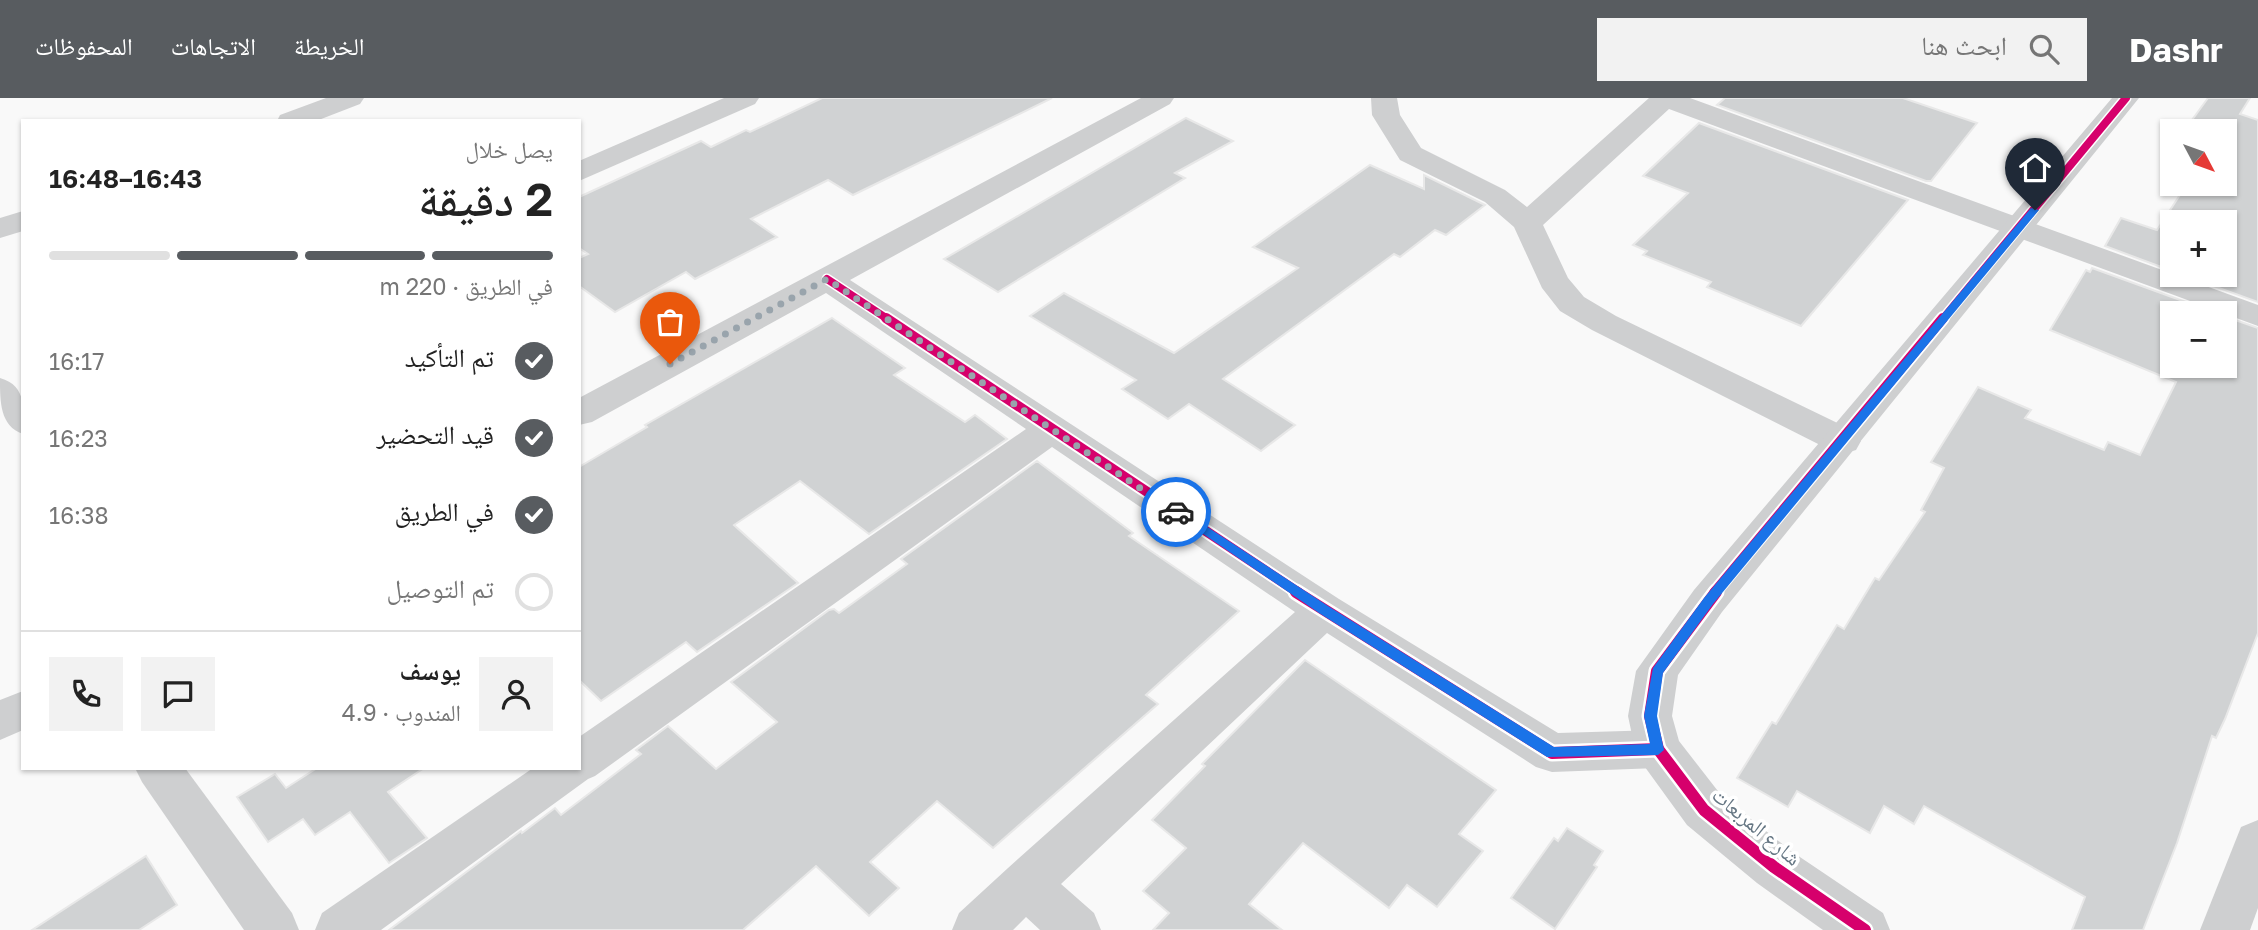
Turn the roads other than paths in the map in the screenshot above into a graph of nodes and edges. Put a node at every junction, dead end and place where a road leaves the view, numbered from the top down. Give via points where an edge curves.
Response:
1 (351, 98) edge
2 (746, 98) edge
3 (1161, 98) edge
4 (1384, 98) edge
5 (1665, 98) edge
6 (2126, 98) edge
7 (295, 119) edge
8 (581, 171) edge
9 (21, 221) edge
10 (1527, 223) junction
11 (0, 229) edge
12 (2019, 229) junction
13 (827, 279) junction
14 (2258, 316) edge
15 (581, 412) edge
16 (1052, 429) junction
17 (1843, 440) junction
18 (1324, 610) junction
19 (21, 710) edge
20 (0, 721) edge
21 (1658, 750) junction
22 (581, 761) edge
23 (159, 770) edge
24 (567, 770) edge
25 (2258, 842) edge
26 (1025, 884) junction
27 (274, 930) edge
28 (340, 930) edge
29 (977, 930) edge
30 (1076, 930) edge
31 (1865, 930) edge
32 (2225, 930) edge

1 - 7 street
2 - 8 street
3 - 13 street
4 - 10 street via 1386,115 1410,154 1495,196
5 - 10 street
5 - 12 street
6 - 12 street, شارع المربعات
9 - 11 street
10 - 17 street via 1553,281 1572,304
12 - 14 street
12 - 17 street, شارع المربعات
13 - 15 street
13 - 16 street
16 - 18 street
16 - 22 street
17 - 21 street, شارع المربعات via 1657,671 1650,716
18 - 21 street via 1552,753
18 - 26 street
19 - 20 street
21 - 31 street, شارع المربعات via 1704,810 1774,867
23 - 27 street
24 - 28 street
25 - 32 street
26 - 29 street
26 - 30 street

